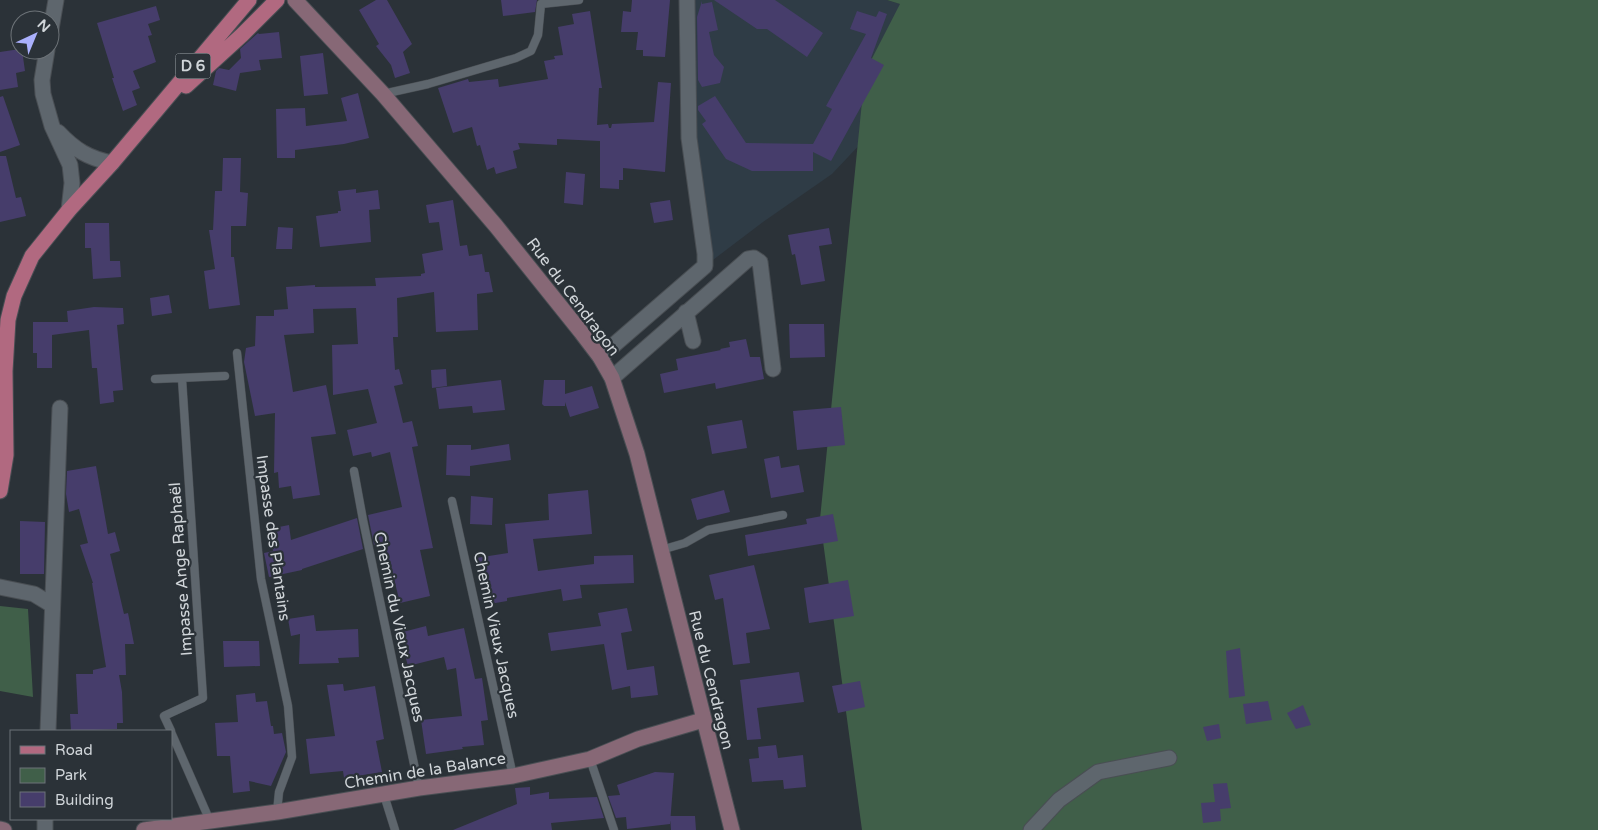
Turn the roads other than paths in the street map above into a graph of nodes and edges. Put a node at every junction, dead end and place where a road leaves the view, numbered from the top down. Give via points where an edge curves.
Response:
1 (249, 0) edge
2 (277, 0) edge
3 (295, 0) edge
4 (579, 0) edge
5 (687, 0) edge
6 (45, 60) edge
7 (383, 94) junction
8 (52, 126) junction
9 (138, 131) junction
10 (112, 163) junction
11 (69, 210) junction
12 (686, 312) junction
13 (693, 341) dead end
14 (237, 353) dead end
15 (600, 357) junction
16 (773, 369) dead end
17 (226, 376) dead end
18 (612, 378) junction
19 (155, 379) dead end
20 (182, 379) junction
21 (60, 408) dead end
22 (354, 471) dead end
23 (0, 491) edge
24 (452, 501) dead end
25 (783, 515) dead end
26 (661, 550) junction
27 (0, 587) edge
28 (52, 605) junction
29 (704, 720) junction
30 (48, 730) edge
31 (170, 730) edge
32 (172, 734) edge
33 (1169, 758) dead end
34 (590, 759) junction
35 (513, 776) junction
36 (419, 788) junction
37 (384, 795) junction
38 (277, 812) junction
39 (210, 821) junction
40 (0, 829) edge
41 (4, 830) edge
42 (151, 830) edge
43 (395, 830) edge
44 (614, 830) edge
45 (732, 830) edge
46 (1031, 830) edge

1 - 9 main road, D 6
2 - 9 main road, D 6
3 - 7 main road, Rue du Cendragon
4 - 7 lane via 541,4 538,35 531,51 428,84
5 - 15 street via 689,138 704,266
6 - 8 street via 43,94
7 - 15 main road, Rue du Cendragon via 496,226
8 - 10 street via 81,152 93,159
8 - 11 street via 70,165
9 - 10 main road, D 6
10 - 11 main road, D 6
11 - 23 main road, D 6 via 32,256 14,296 8,320 6,455
12 - 13 street
12 - 16 street via 748,259 754,258 760,262
12 - 18 street
14 - 38 lane, Impasse des Plantains via 262,579 288,706 292,757 279,792
15 - 18 main road, Rue du Cendragon
17 - 20 lane
18 - 26 main road, Rue du Cendragon via 637,454
19 - 20 lane
20 - 31 lane, Impasse Ange Raphaël via 203,698 164,716
21 - 28 street
22 - 36 lane, Chemin du Vieux Jacques
24 - 35 lane, Chemin Vieux Jacques
25 - 26 lane via 708,530 685,543
26 - 29 main road, Rue du Cendragon
27 - 28 street via 34,594
28 - 30 street
29 - 34 main road, Chemin de la Balance via 638,739
29 - 45 main road, Rue du Cendragon
32 - 39 lane, Impasse Ange Raphaël
33 - 46 street via 1098,772 1059,800
34 - 35 main road, Chemin de la Balance
34 - 44 lane
35 - 36 main road, Chemin de la Balance
36 - 37 main road, Chemin de la Balance
37 - 38 main road, Chemin de la Balance
37 - 43 lane
38 - 39 main road, Chemin de la Balance
39 - 42 main road, Chemin de la Balance
40 - 41 main road

